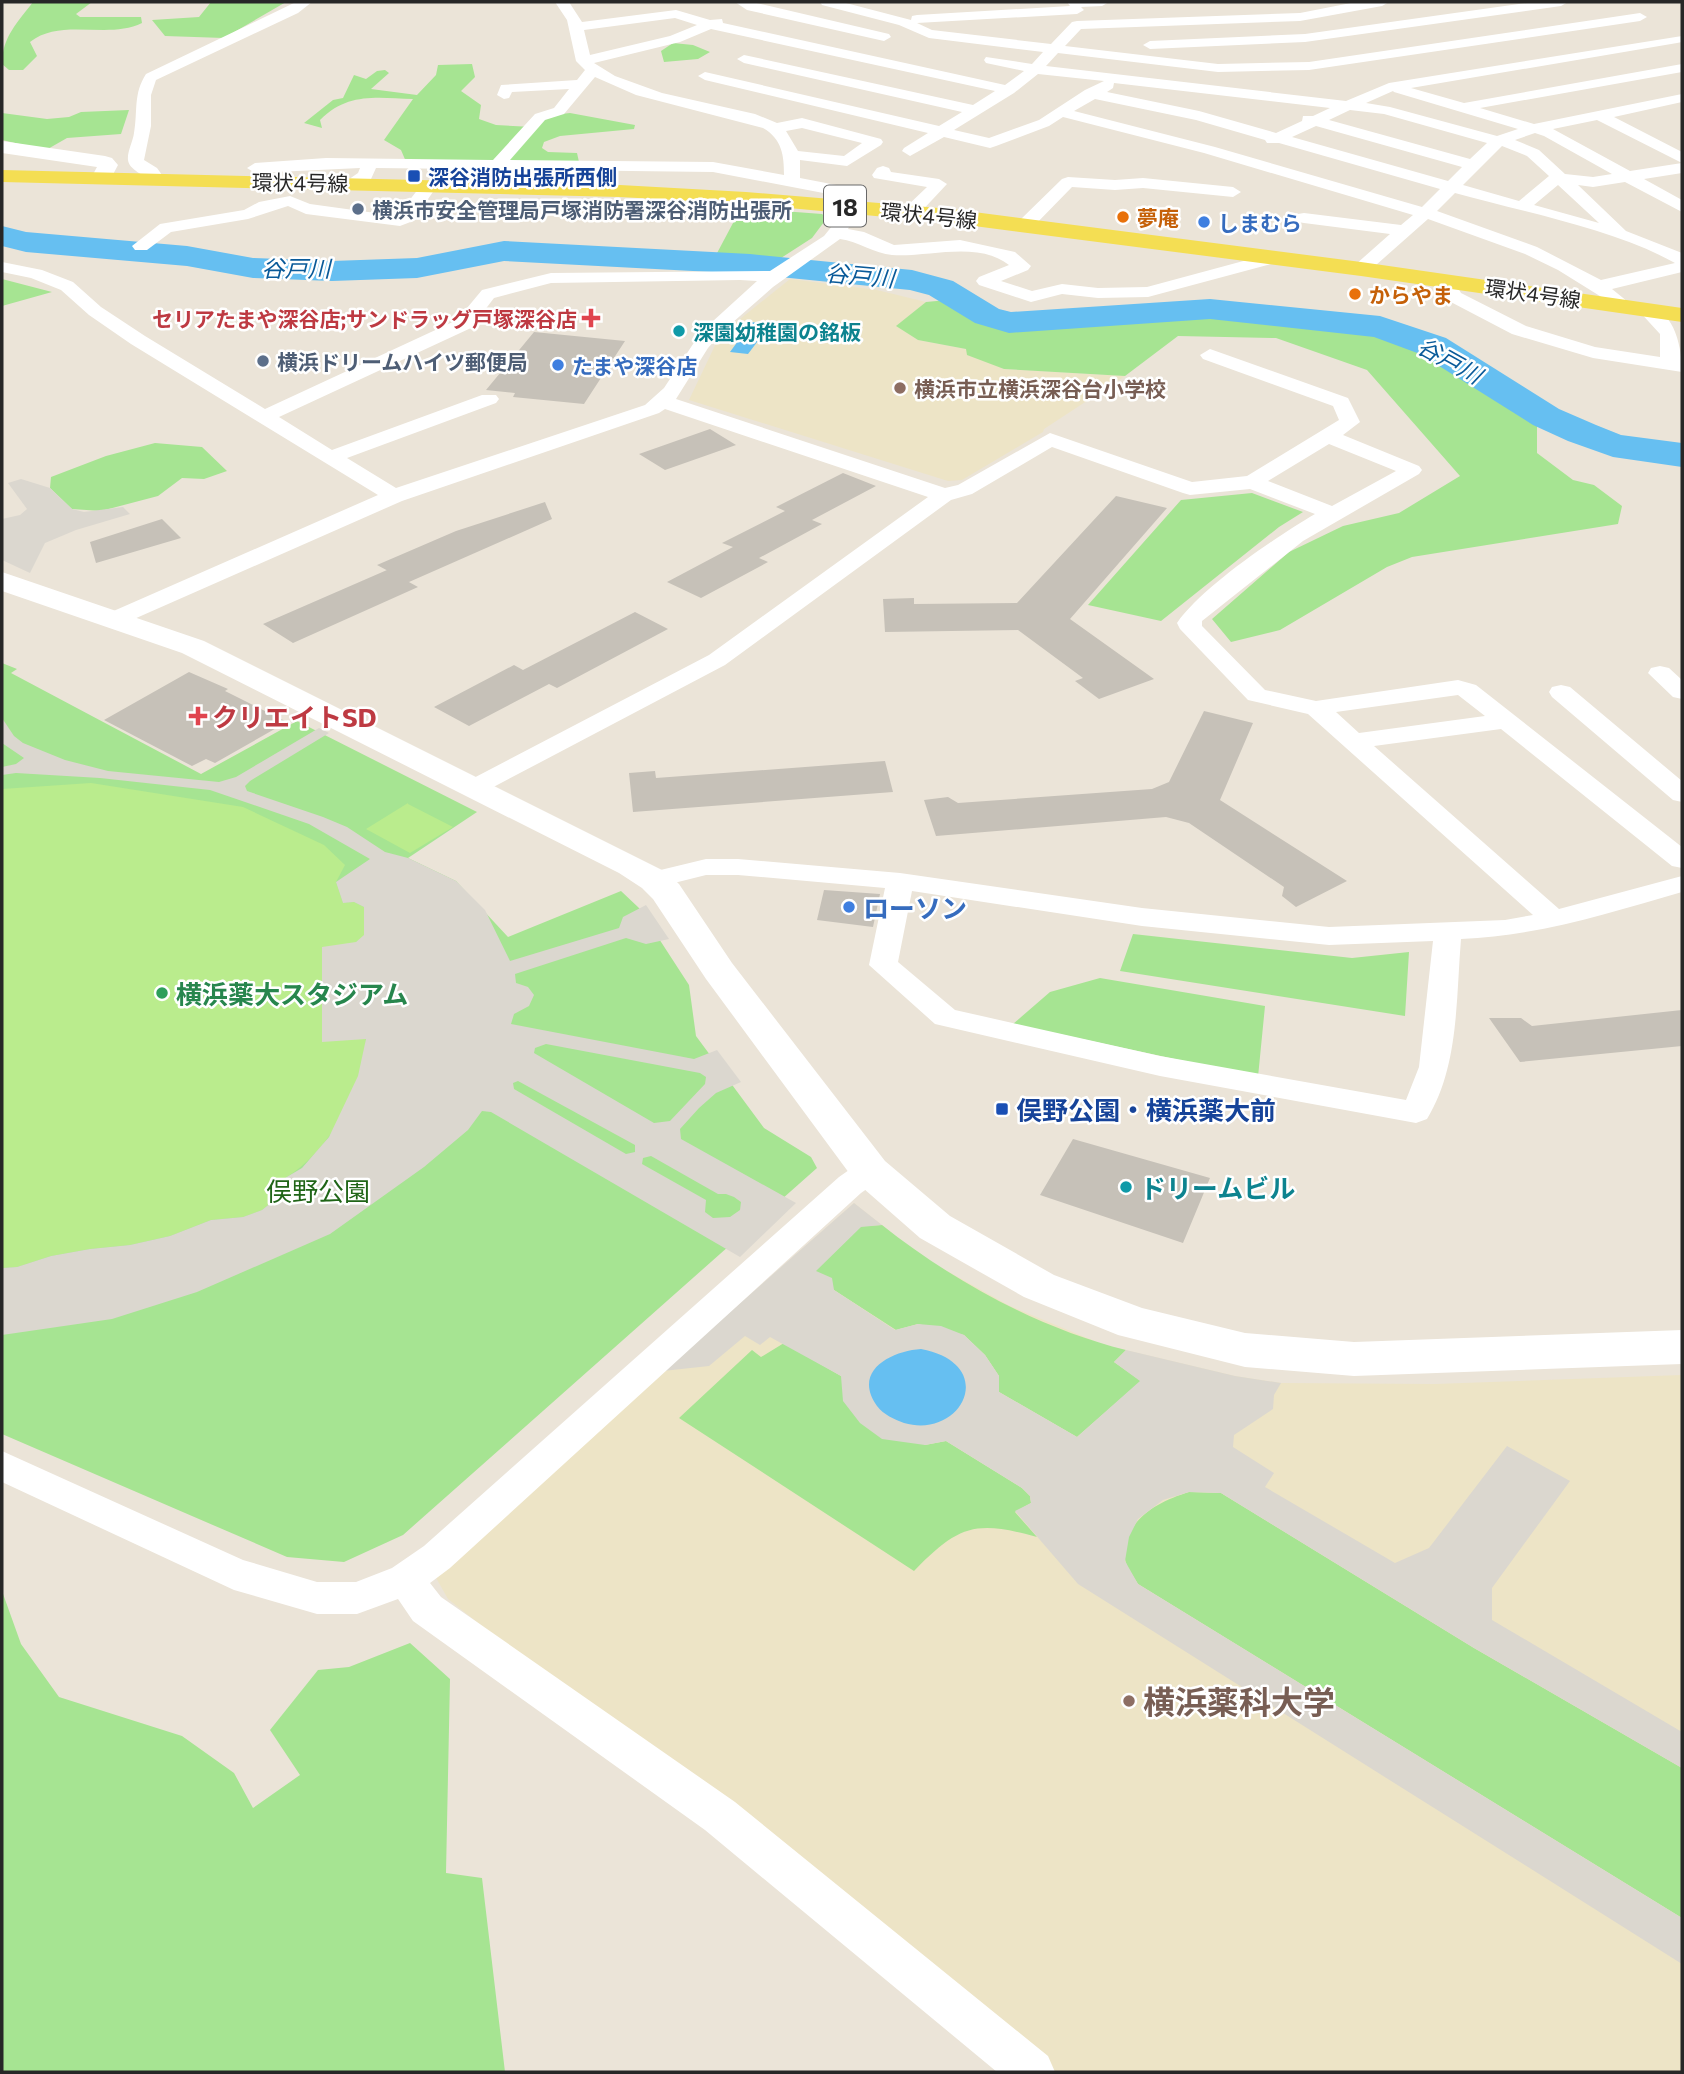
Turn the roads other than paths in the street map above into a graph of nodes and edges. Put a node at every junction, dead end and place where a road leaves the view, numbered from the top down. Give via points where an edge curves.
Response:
1 (306, 2) edge
2 (562, 2) edge
3 (827, 2) edge
4 (938, 2) edge
5 (1102, 2) edge
6 (1315, 2) edge
7 (1382, 2) edge
8 (1500, 2) edge
9 (1561, 2) edge
10 (747, 4) edge
11 (888, 5) dead end
12 (1618, 7) dead end
13 (852, 8) junction
14 (1514, 8) junction
15 (1075, 10) edge
16 (1328, 10) junction
17 (1300, 17) junction
18 (948, 18) junction
19 (914, 19) dead end
20 (824, 24) junction
21 (711, 25) junction
22 (578, 27) junction
23 (1560, 29) junction
24 (1305, 38) junction
25 (1676, 38) edge
26 (963, 39) junction
27 (785, 41) junction
28 (1052, 49) junction
29 (1608, 51) junction
30 (734, 63) junction
31 (1327, 64) junction
32 (588, 65) junction
33 (1682, 68) edge
34 (1656, 72) junction
35 (1031, 74) junction
36 (1117, 79) junction
37 (693, 81) junction
38 (581, 84) junction
39 (1682, 84) edge
40 (1389, 87) junction
41 (1009, 90) junction
42 (1208, 90) junction
43 (1094, 94) junction
44 (503, 95) dead end
45 (660, 96) junction
46 (1682, 98) edge
47 (1661, 103) junction
48 (1462, 106) junction
49 (1351, 107) junction
50 (975, 110) junction
51 (1061, 112) junction
52 (1682, 114) edge
53 (1601, 116) junction
54 (1317, 122) junction
55 (775, 128) junction
56 (1535, 128) junction
57 (942, 132) junction
58 (1278, 138) junction
59 (1500, 140) junction
60 (2, 148) edge
61 (910, 151) dead end
62 (793, 156) junction
63 (1238, 157) junction
64 (1682, 158) edge
65 (370, 163) junction
66 (497, 165) junction
67 (1473, 165) junction
68 (255, 168) dead end
69 (1682, 168) edge
70 (883, 171) dead end
71 (2, 176) edge
72 (1629, 177) junction
73 (102, 178) junction
74 (1557, 178) junction
75 (157, 179) junction
76 (792, 181) junction
77 (350, 184) junction
78 (429, 186) junction
79 (1451, 188) junction
80 (1233, 192) dead end
81 (851, 207) junction
82 (1521, 207) junction
83 (1682, 207) edge
84 (911, 212) junction
85 (1424, 213) junction
86 (1304, 218) dead end
87 (1025, 225) junction
88 (1404, 231) junction
89 (838, 233) junction
90 (1623, 235) junction
91 (141, 246) dead end
92 (1273, 258) junction
93 (2, 267) edge
94 (1680, 267) edge
95 (1361, 269) junction
96 (776, 276) junction
97 (1446, 281) junction
98 (1600, 286) junction
99 (1624, 306) junction
100 (1647, 310) junction
101 (1682, 315) edge
102 (1210, 355) dead end
103 (1676, 365) edge
104 (489, 399) dead end
105 (665, 402) junction
106 (266, 416) junction
107 (1327, 436) junction
108 (331, 457) junction
109 (1252, 482) junction
110 (944, 495) junction
111 (394, 496) junction
112 (1332, 513) junction
113 (2, 581) edge
114 (117, 618) junction
115 (1660, 673) dead end
116 (1561, 692) dead end
117 (1682, 692) edge
118 (1315, 708) junction
119 (1506, 721) junction
120 (1354, 741) junction
121 (475, 787) junction
122 (1682, 794) edge
123 (1682, 860) edge
124 (654, 880) junction
125 (900, 881) junction
126 (1682, 884) edge
127 (1554, 919) junction
128 (1448, 933) junction
129 (870, 1171) junction
130 (1682, 1347) edge
131 (2, 1466) edge
132 (406, 1579) junction
133 (1032, 2072) edge

1 - 75 street via 151,77 142,96 143,127 136,160
2 - 22 street
3 - 13 street
4 - 18 street
5 - 15 street
6 - 16 street
7 - 16 street
8 - 14 street
9 - 14 street
10 - 20 street
10 - 21 street
11 - 13 street
12 - 23 street via 1645,19
13 - 20 street
13 - 26 street via 929,34
14 - 23 street
14 - 24 street
15 - 17 street
15 - 18 street
15 - 28 street
16 - 17 street
17 - 24 street
18 - 19 street
18 - 26 street
20 - 27 street
20 - 35 street
21 - 22 street via 676,14
21 - 27 street
21 - 32 street
22 - 32 street
23 - 29 street
23 - 31 street
24 - 28 street
24 - 31 street
25 - 29 street
26 - 28 street
27 - 30 street
27 - 41 street
28 - 31 street via 1218,68
28 - 35 street
29 - 34 street
29 - 40 street
30 - 37 street
30 - 50 street
31 - 40 street
32 - 38 street
32 - 45 street via 617,83
33 - 34 street
34 - 39 street
34 - 48 street
35 - 36 street
35 - 41 street
35 - 43 street
36 - 42 street
36 - 43 street
37 - 45 street
37 - 57 street
38 - 44 street via 506,88
38 - 66 street via 559,111 540,117
40 - 48 street
40 - 49 street
41 - 50 street
42 - 49 street
42 - 54 street
43 - 51 street
43 - 58 street
45 - 55 street
46 - 47 street
47 - 52 street
47 - 53 street
48 - 56 street
49 - 54 street
49 - 59 street via 1385,110
50 - 57 street
51 - 57 street via 990,143
51 - 63 street
53 - 56 street
53 - 64 street
54 - 58 street
54 - 67 street
55 - 62 street
55 - 62 street via 802,123 875,142 847,161
56 - 59 street
56 - 72 street
57 - 61 street
58 - 63 street
58 - 79 street
59 - 67 street
59 - 74 street via 1533,153
60 - 73 street via 106,162
62 - 76 street
63 - 85 street
65 - 66 street
65 - 68 street
65 - 77 street via 365,176
66 - 76 street via 713,167
67 - 79 street
69 - 72 street
70 - 84 street via 880,175 939,184
71 - 73 main road, 環状4号線 / 18
72 - 74 street via 1593,182
72 - 83 street
73 - 75 main road, 環状4号線 / 18
74 - 82 street
74 - 90 street
75 - 77 main road, 環状4号線 / 18
76 - 81 street via 846,192
77 - 78 main road, 環状4号線 / 18
78 - 81 main road, 環状4号線 / 18 via 700,195
78 - 91 street via 400,221 306,209 290,201 166,229
79 - 82 street
79 - 85 street
80 - 87 street via 1068,181
81 - 84 main road, 環状4号線 / 18
81 - 89 street
82 - 90 street
84 - 87 main road, 環状4号線 / 18
85 - 88 street
85 - 98 street via 1544,255
86 - 88 street
87 - 92 main road, 環状4号線 / 18
88 - 95 street
89 - 92 street via 892,250 960,245 1009,256 1022,265 985,281 1031,297 1062,289 1147,292
89 - 96 street
90 - 94 street via 1662,249
92 - 95 main road, 環状4号線 / 18
93 - 106 street via 67,286 94,311
94 - 98 street
95 - 97 main road, 環状4号線 / 18
96 - 105 street via 708,333
96 - 106 street via 551,278 488,294 464,324
97 - 99 main road, 環状4号線 / 18
97 - 103 street via 1453,296 1519,330 1592,352
98 - 99 street
99 - 100 main road, 環状4号線 / 18
100 - 101 main road, 環状4号線 / 18
100 - 103 street via 1669,332
102 - 107 street via 1341,402 1350,422
104 - 108 street
105 - 110 street
105 - 111 street
106 - 108 street
107 - 109 street
107 - 112 street via 1412,470
108 - 111 street
109 - 110 street via 1190,489 1050,439 965,490
109 - 112 street
110 - 121 street via 716,660
111 - 114 street
112 - 118 street via 1259,561 1189,623 1257,695
113 - 114 street
114 - 121 street via 193,647
115 - 117 street
116 - 122 street
118 - 119 street via 1458,687 1483,700
118 - 120 street
119 - 120 street
119 - 123 street
120 - 127 street
121 - 124 street
124 - 125 street via 706,867 738,867
124 - 129 street
125 - 128 street via 1142,917 1329,936
125 - 128 street via 883,965 945,1017 1160,1066 1416,1112 1434,1067
126 - 127 street
127 - 128 street
129 - 130 street via 935,1227 1039,1286 1135,1323 1245,1350 1354,1359
129 - 132 street via 437,1557
131 - 132 street via 234,1574 317,1598 357,1598
132 - 133 street via 427,1609 720,1816

